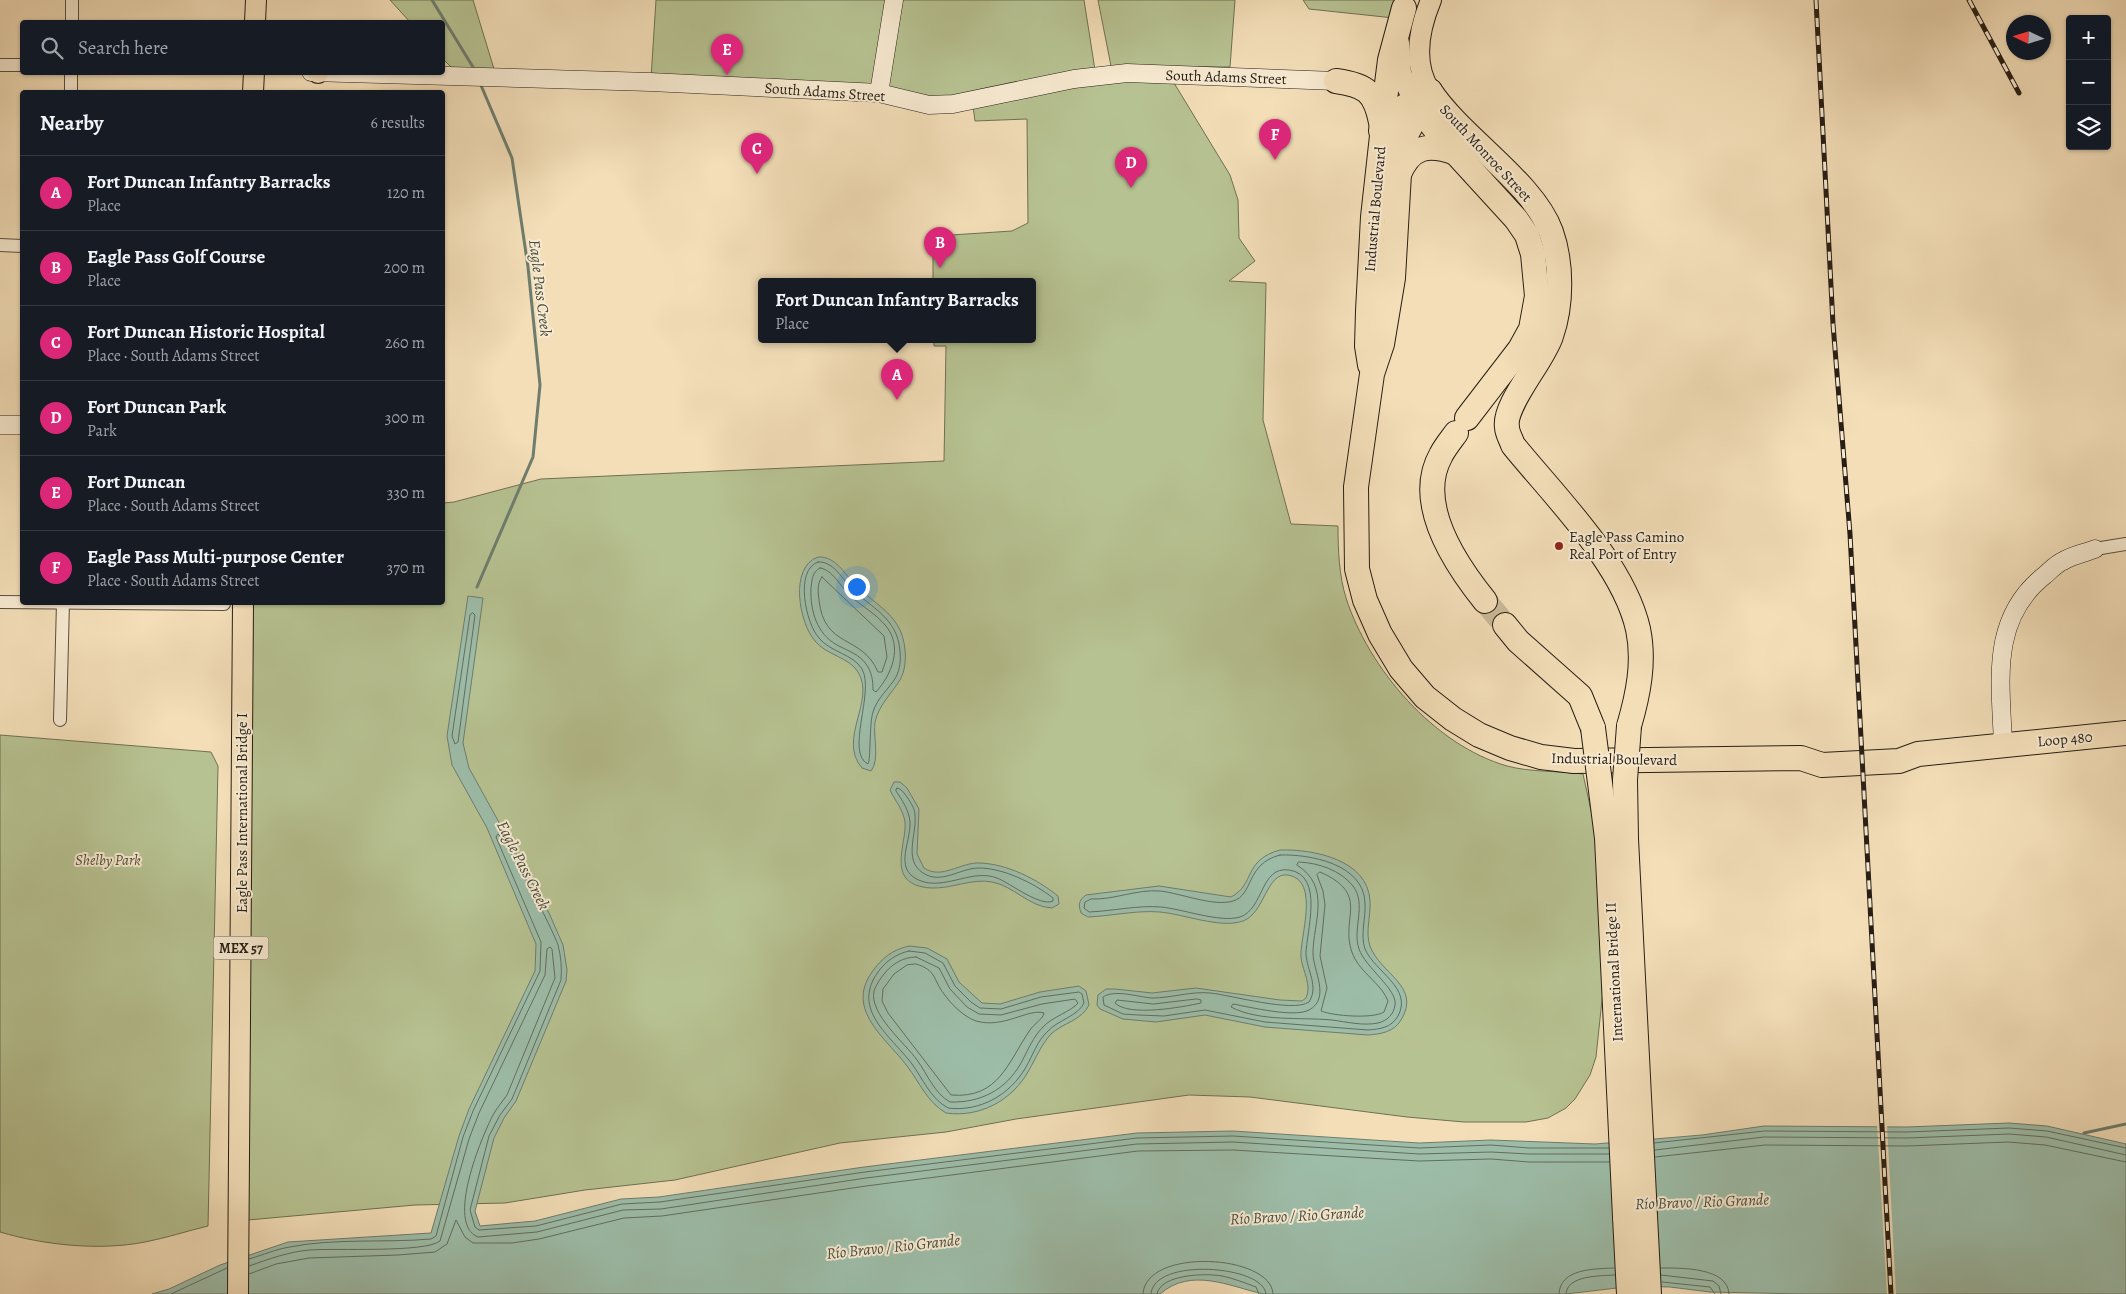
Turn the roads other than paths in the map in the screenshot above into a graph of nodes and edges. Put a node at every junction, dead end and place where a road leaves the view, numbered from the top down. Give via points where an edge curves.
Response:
1 (72, 0) edge
2 (894, 0) edge
3 (1431, 0) edge
4 (1406, 4) edge
5 (72, 20) edge
6 (1392, 46) junction
7 (0, 65) edge
8 (20, 65) edge
9 (71, 75) edge
10 (254, 75) edge
11 (393, 75) edge
12 (1336, 81) junction
13 (71, 90) edge
14 (253, 90) edge
15 (878, 93) junction
16 (1421, 101) junction
17 (1381, 136) junction
18 (1456, 153) junction
19 (1398, 176) junction
20 (0, 245) edge
21 (20, 246) edge
22 (1545, 318) junction
23 (1372, 374) junction
24 (0, 425) edge
25 (20, 425) edge
26 (2126, 544) edge
27 (2095, 549) joint
28 (1485, 601) tunnel mouth
29 (0, 602) edge
30 (20, 602) edge
31 (63, 605) edge
32 (234, 605) edge
33 (1505, 625) tunnel mouth
34 (60, 720) dead end
35 (1628, 726) joint
36 (2126, 733) edge
37 (2003, 745) junction
38 (1635, 1217) junction
39 (238, 1294) edge
40 (1629, 1294) edge
41 (1649, 1294) edge

1 - 5 street
2 - 15 street
3 - 16 main road via 1421,29 1419,47 1424,81
4 - 6 highway
4 - 16 main road via 1398,50 1401,73
6 - 12 highway via 1372,71
6 - 17 highway
7 - 8 street
9 - 13 street
10 - 14 main road
11 - 15 street, South Adams Street
12 - 15 street, South Adams Street via 1127,73 1074,79 954,104 929,105
12 - 17 highway via 1355,84 1370,94 1378,111
16 - 17 highway, Industrial Boulevard via 1402,107
16 - 18 highway, South Monroe Street
16 - 19 highway, Industrial Boulevard via 1407,133
16 - 22 highway, South Monroe Street via 1451,118 1540,211 1556,253 1558,280
17 - 23 highway, Industrial Boulevard via 1368,311 1367,346
18 - 19 highway via 1440,147 1421,149 1404,162
18 - 22 highway, South Monroe Street via 1527,235
19 - 23 highway, Industrial Boulevard via 1393,278 1382,344
20 - 21 street
22 - 28 highway, South Monroe Street via 1531,330 1440,456 1434,478 1434,503 1440,528 1452,555
22 - 35 highway, South Monroe Street via 1551,338 1508,410 1506,426 1513,445 1595,545 1630,602 1638,630 1641,661 1638,695
23 - 37 highway, Industrial Boulevard via 1356,487 1357,569 1365,600 1380,634 1401,668 1425,697 1480,735 1540,757 1614,762 1801,758 1824,750 1898,747 1918,754
24 - 25 street
26 - 27 street
27 - 37 street via 2063,561 2032,585 2013,613 2003,638 2000,669
29 - 30 street
31 - 34 street
32 - 39 main road, Eagle Pass International Bridge I / MEX 57
33 - 38 highway, International Bridge II, bridge via 1580,696 1593,728 1607,838
35 - 38 highway, International Bridge II, bridge via 1626,839
36 - 37 highway, Loop 480
38 - 40 highway
38 - 41 highway

